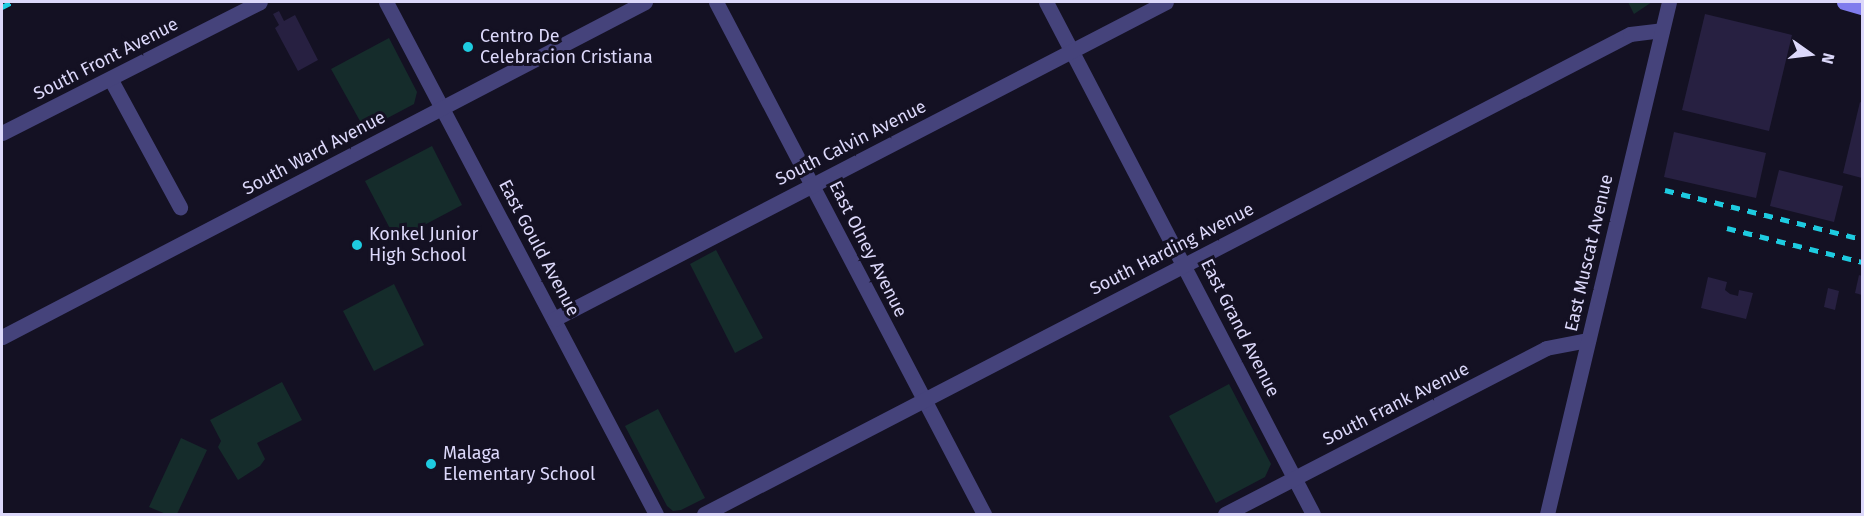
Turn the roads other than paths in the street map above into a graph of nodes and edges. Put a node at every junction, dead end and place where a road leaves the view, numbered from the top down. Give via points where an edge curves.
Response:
1 (260, 2) edge
2 (386, 2) edge
3 (645, 2) edge
4 (716, 2) edge
5 (1046, 2) edge
6 (1166, 2) edge
7 (1669, 2) edge
8 (1844, 2) edge
9 (1863, 7) edge
10 (1662, 30) junction
11 (1072, 51) junction
12 (111, 80) junction
13 (442, 107) junction
14 (2, 133) edge
15 (813, 185) junction
16 (180, 207) dead end
17 (1185, 264) junction
18 (554, 319) junction
19 (2, 337) edge
20 (1588, 340) junction
21 (925, 399) junction
22 (1295, 478) junction
23 (656, 514) edge
24 (704, 514) edge
25 (984, 514) edge
26 (1225, 514) edge
27 (1313, 514) edge
28 (1547, 514) edge

1 - 12 street, South Front Avenue
2 - 13 street, East Gould Avenue
3 - 13 street, South Ward Avenue
4 - 15 street, East Olney Avenue
5 - 11 street, East Grand Avenue
6 - 11 street, South Calvin Avenue
7 - 10 street, East Muscat Avenue
8 - 9 main road
10 - 17 street, South Harding Avenue via 1630,34
10 - 20 street, East Muscat Avenue
11 - 15 street, South Calvin Avenue
11 - 17 street, East Grand Avenue
12 - 14 street, South Front Avenue
12 - 16 street
13 - 18 street, East Gould Avenue
13 - 19 street, South Ward Avenue
15 - 18 street, South Calvin Avenue
15 - 21 street, East Olney Avenue
17 - 21 street, South Harding Avenue
17 - 22 street, East Grand Avenue
18 - 23 street, East Gould Avenue
20 - 22 street, South Frank Avenue via 1546,348
20 - 28 street, East Muscat Avenue
21 - 24 street, South Harding Avenue
21 - 25 street, East Olney Avenue
22 - 26 street, South Frank Avenue
22 - 27 street, East Grand Avenue

